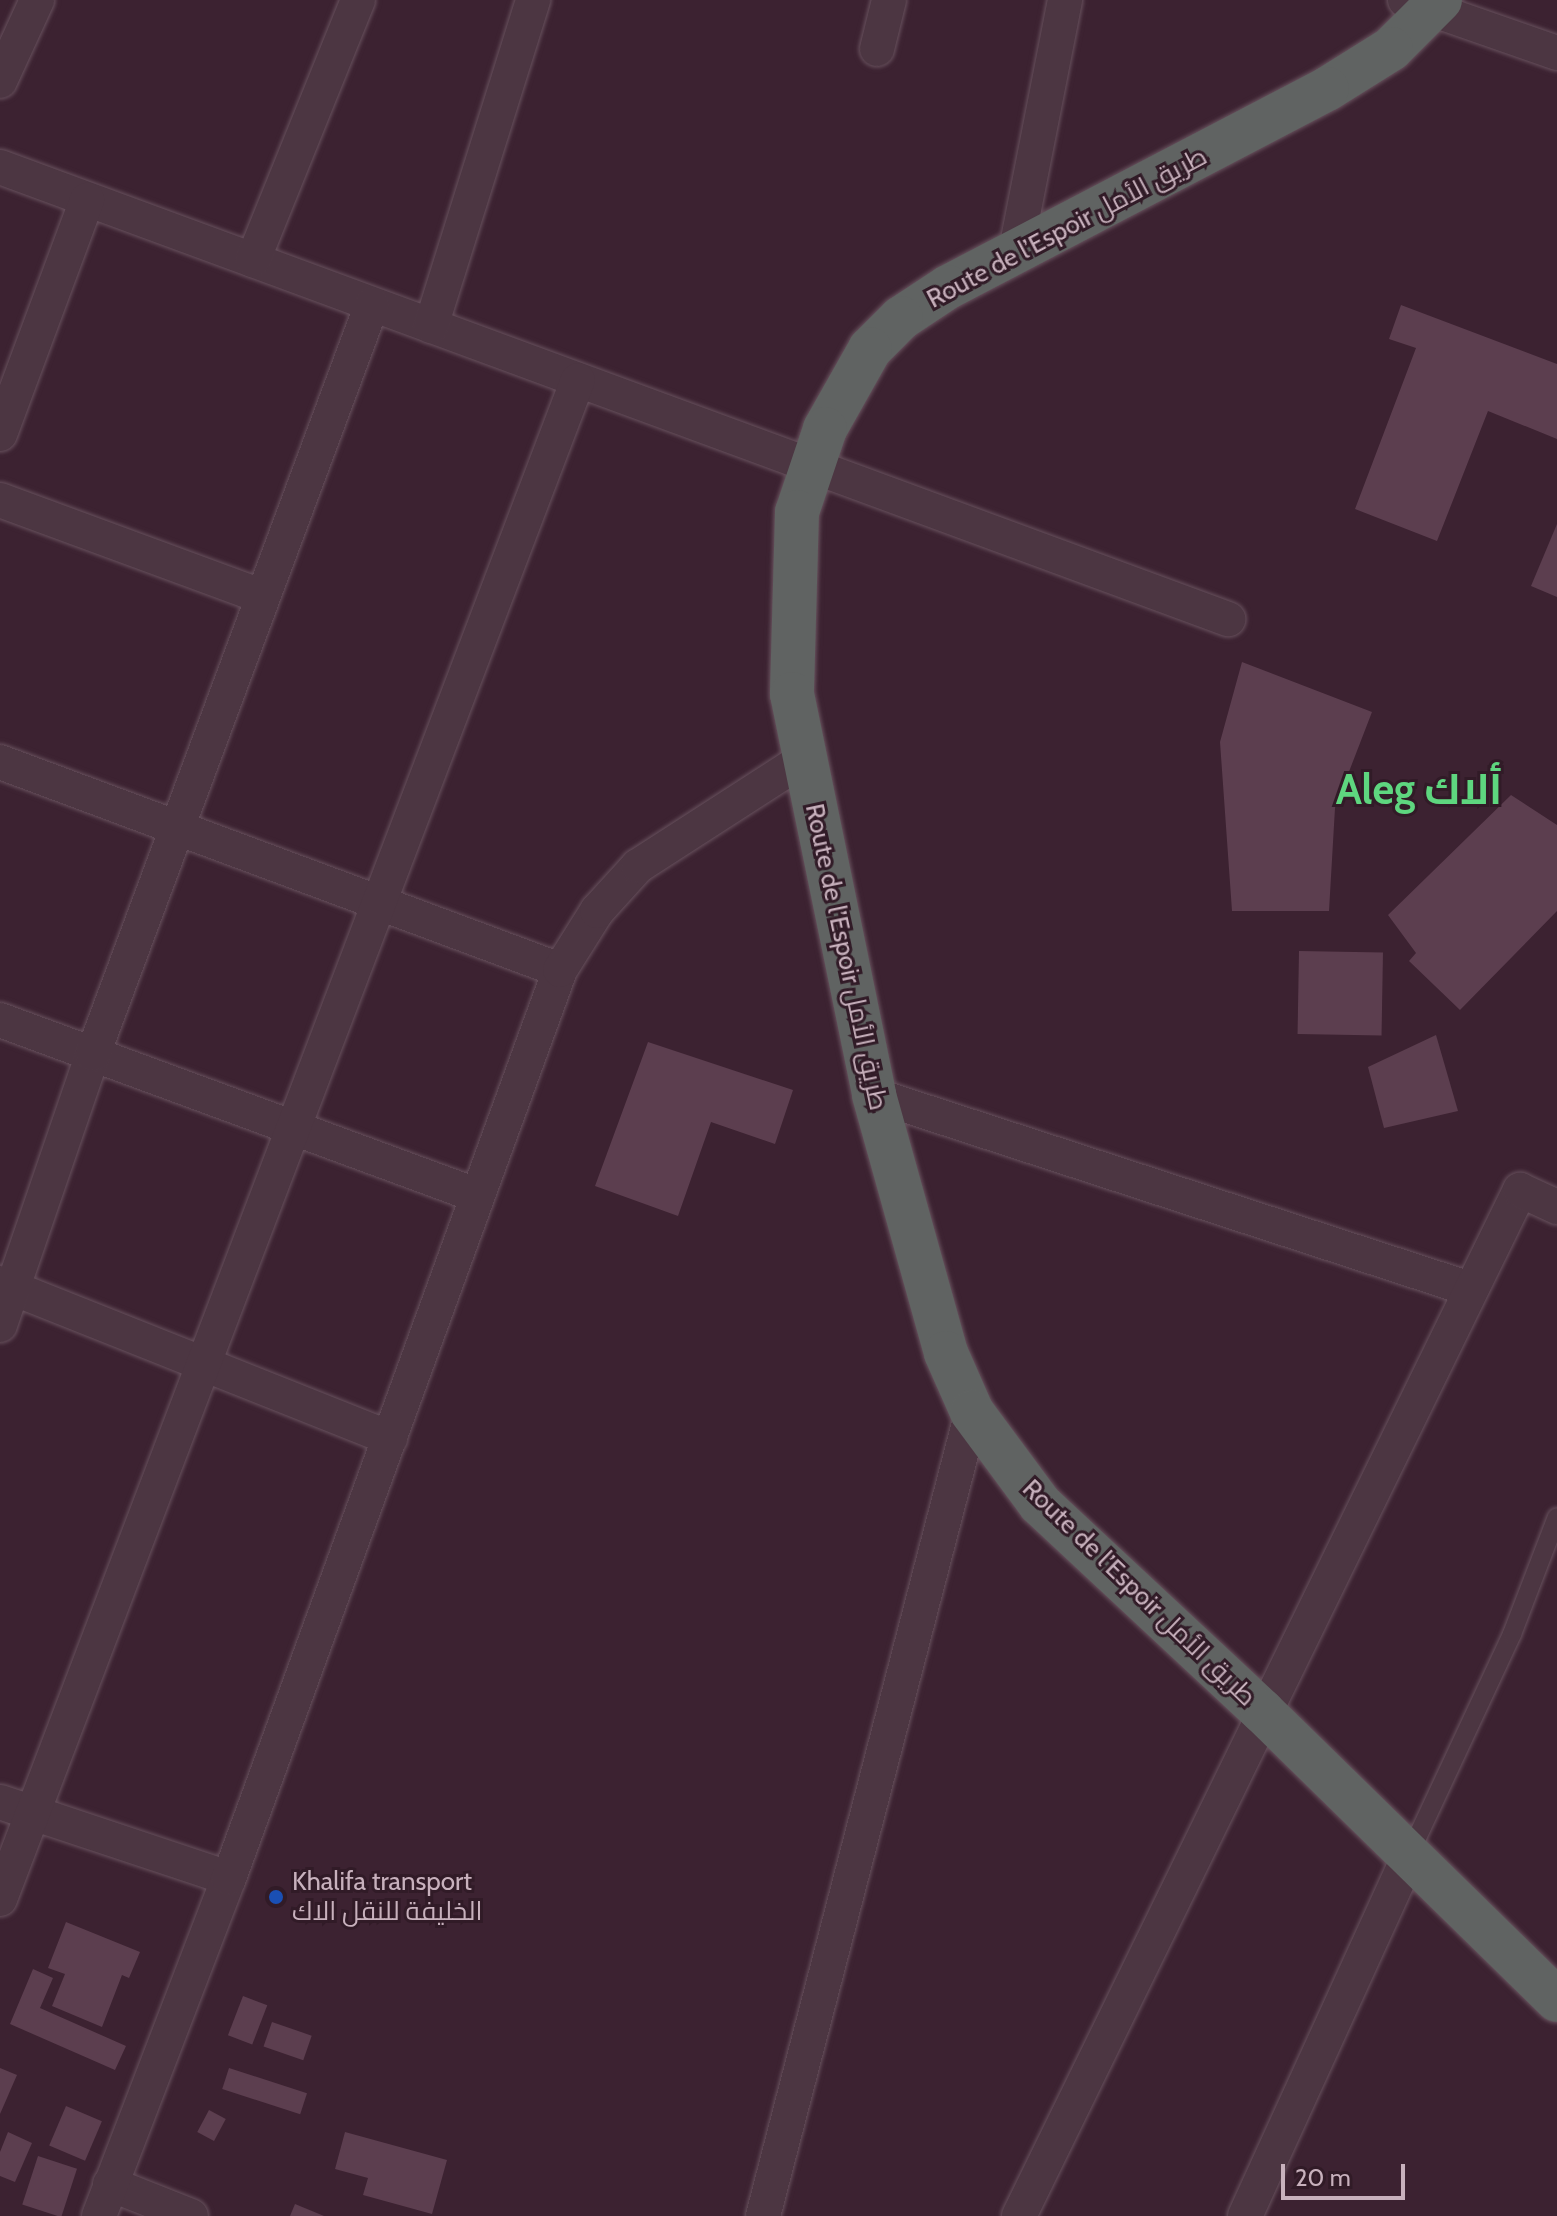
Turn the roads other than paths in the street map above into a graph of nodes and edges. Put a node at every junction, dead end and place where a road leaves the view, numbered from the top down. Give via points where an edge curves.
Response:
1 (37, 0) edge
2 (358, 0) edge
3 (533, 0) edge
4 (889, 0) edge
5 (1065, 0) edge
6 (1427, 3) edge
7 (877, 49) dead end
8 (1557, 53) edge
9 (0, 81) edge
10 (0, 167) edge
11 (87, 200) junction
12 (1015, 255) junction
13 (253, 260) junction
14 (372, 304) junction
15 (431, 326) junction
16 (578, 380) junction
17 (0, 434) edge
18 (812, 464) junction
19 (0, 500) edge
20 (263, 597) junction
21 (1228, 619) dead end
22 (804, 759) junction
23 (0, 762) edge
24 (177, 829) junction
25 (379, 904) junction
26 (560, 970) junction
27 (0, 1020) edge
28 (93, 1054) junction
29 (874, 1095) junction
30 (294, 1129) junction
31 (476, 1195) junction
32 (1557, 1207) edge
33 (7, 1286) edge
34 (1470, 1289) junction
35 (0, 1325) edge
36 (205, 1362) junction
37 (972, 1412) junction
38 (390, 1438) junction
39 (1557, 1517) edge
40 (1262, 1711) junction
41 (0, 1802) edge
42 (32, 1815) junction
43 (1409, 1856) junction
44 (229, 1878) junction
45 (0, 1899) edge
46 (1557, 1998) edge
47 (110, 2184) junction
48 (99, 2216) edge
49 (191, 2216) edge
50 (763, 2216) edge
51 (1019, 2216) edge
52 (1245, 2216) edge

1 - 9 street
2 - 13 street
3 - 15 street
4 - 7 street
5 - 12 street
6 - 8 street
6 - 12 highway, Route de l’Espoir طريق الأمل via 1391,49 1327,89
10 - 11 street
11 - 13 street
11 - 17 street
12 - 18 highway, Route de l’Espoir طريق الأمل via 948,287 901,318 870,349 825,429
13 - 14 street
14 - 15 street
14 - 20 street
15 - 16 street
16 - 18 street
16 - 25 street
18 - 21 street
18 - 22 highway, Route de l’Espoir طريق الأمل via 797,512 790,629 792,694
19 - 20 street
20 - 24 street
22 - 26 street via 638,866 597,911
22 - 29 highway, Route de l’Espoir طريق الأمل
23 - 24 street
24 - 25 street
24 - 28 street
25 - 26 street
25 - 30 street
26 - 31 street
27 - 28 street
28 - 30 street
28 - 33 street
29 - 34 street
29 - 37 highway, Route de l’Espoir طريق الأمل via 946,1353
30 - 31 street
30 - 36 street
31 - 38 street
32 - 34 street via 1520,1190
33 - 35 street
33 - 36 street
34 - 40 street
36 - 38 street
36 - 42 street
37 - 40 highway, Route de l’Espoir طريق الأمل via 1040,1504
37 - 50 street
38 - 44 street
39 - 43 lane via 1512,1634
40 - 43 highway, Route de l’Espoir طريق الأمل
40 - 51 street
41 - 42 street
42 - 44 street
42 - 45 street
43 - 46 highway, Route de l’Espoir طريق الأمل
43 - 52 street
44 - 47 street
47 - 48 street
47 - 49 street

